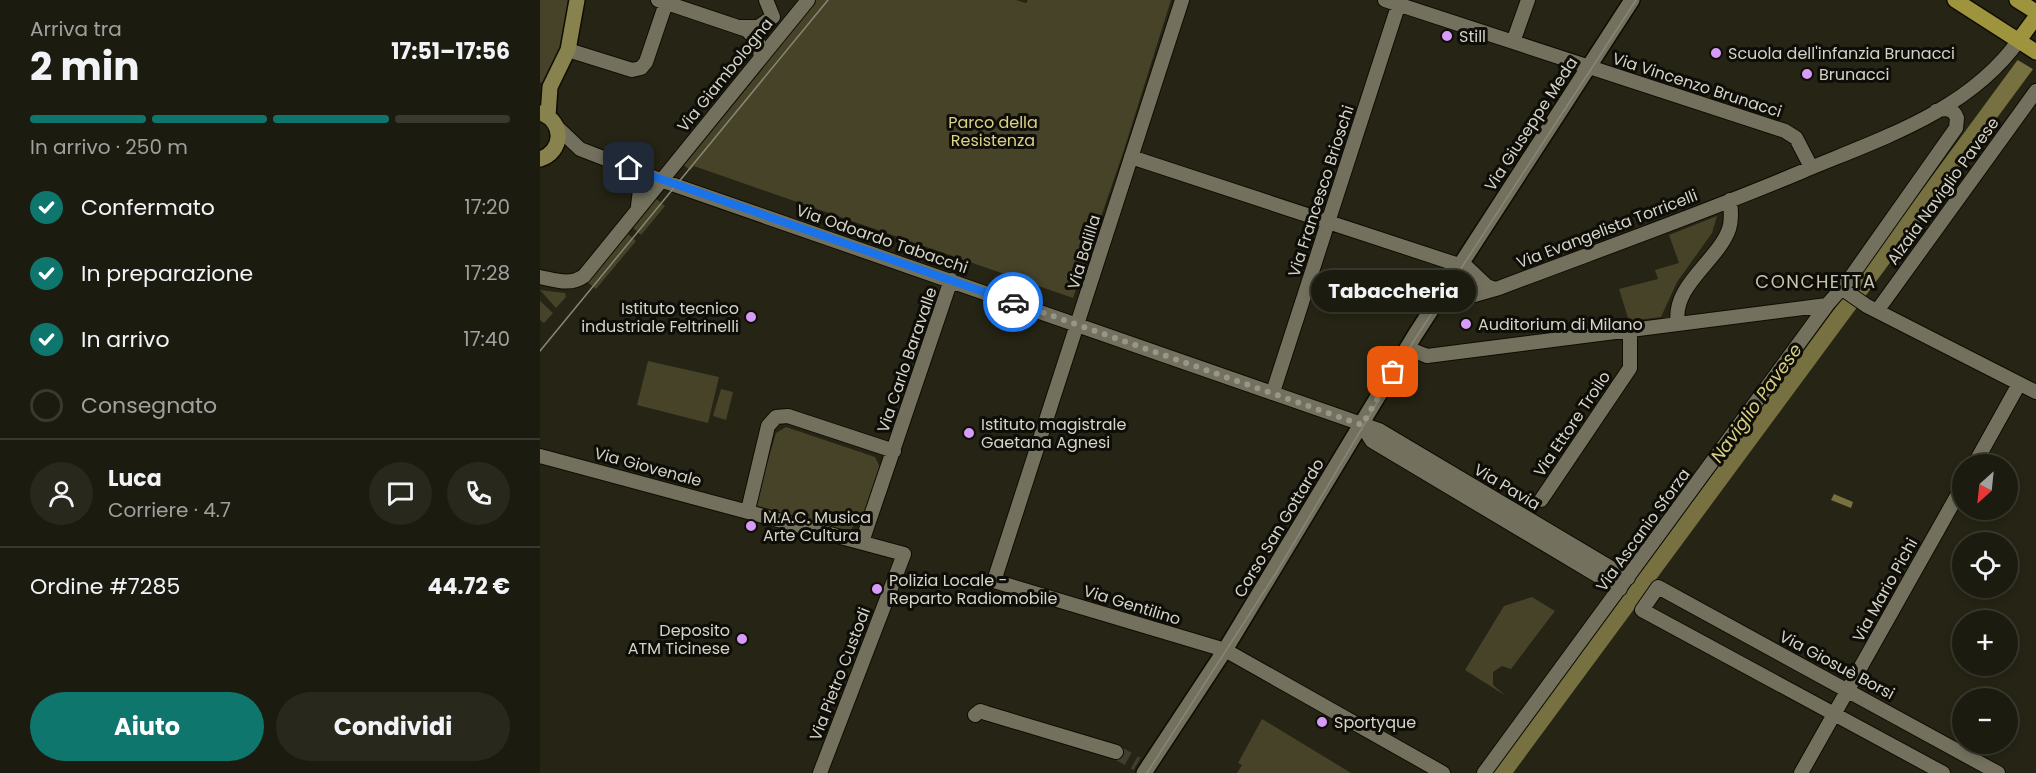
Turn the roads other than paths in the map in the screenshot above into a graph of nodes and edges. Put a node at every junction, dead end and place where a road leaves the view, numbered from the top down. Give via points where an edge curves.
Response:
1 (577, 0) edge
2 (766, 0) edge
3 (808, 0) edge
4 (1182, 0) edge
5 (1385, 0) edge
6 (1528, 0) edge
7 (1632, 0) edge
8 (1955, 0) edge
9 (2017, 0) edge
10 (662, 1) edge
11 (1400, 2) edge
12 (2036, 12) edge
13 (773, 17) junction
14 (794, 17) junction
15 (2036, 17) edge
16 (739, 27) junction
17 (1514, 42) junction
18 (2027, 45) edge
19 (568, 50) junction
20 (760, 57) junction
21 (1590, 67) junction
22 (545, 88) edge
23 (2036, 91) edge
24 (1936, 111) junction
25 (548, 119) edge
26 (580, 149) junction
27 (1131, 157) junction
28 (545, 160) edge
29 (629, 168) junction
30 (1811, 168) junction
31 (660, 180) junction
32 (1730, 200) junction
33 (638, 206) junction
34 (1329, 220) junction
35 (1459, 266) junction
36 (540, 277) edge
37 (951, 280) junction
38 (1495, 289) junction
39 (1845, 291) junction
40 (1439, 298) junction
41 (1827, 305) junction
42 (1871, 308) junction
43 (1678, 324) junction
44 (1078, 325) junction
45 (1630, 330) junction
46 (1407, 348) junction
47 (2019, 384) junction
48 (1273, 392) junction
49 (2036, 392) edge
50 (1362, 425) junction
51 (894, 451) junction
52 (1980, 454) edge
53 (540, 456) edge
54 (1541, 500) dead end
55 (1952, 504) edge
56 (748, 510) junction
57 (862, 542) junction
58 (994, 581) joint
59 (1624, 583) junction
60 (1225, 650) junction
61 (1848, 690) junction
62 (1834, 714) junction
63 (975, 715) dead end
64 (1116, 752) tunnel mouth
65 (1142, 769) edge
66 (820, 773) edge
67 (1443, 773) edge
68 (1484, 773) edge
69 (1801, 773) edge
70 (1943, 773) edge
71 (1998, 773) edge

1 - 19 main road
2 - 13 street
3 - 14 street, Via Giambologna
4 - 27 street, Via Balilla
5 - 11 street, Via Vincenzo Brunacci
6 - 17 street
7 - 21 street, Via Giuseppe Meda
8 - 18 main road
9 - 12 main road
10 - 16 street
10 - 19 street via 646,62 640,68
11 - 17 street, Via Vincenzo Brunacci
11 - 34 street, Via Francesco Brioschi
13 - 14 street
13 - 16 street via 758,27
14 - 20 street, Via Giambologna
15 - 18 main road
16 - 20 street via 754,36
17 - 21 street, Via Vincenzo Brunacci
18 - 24 street, Via Evangelista Torricelli via 1967,93
19 - 22 main road
20 - 31 street, Via Giambologna
21 - 30 street, Via Vincenzo Brunacci via 1785,131 1796,138
21 - 35 street, Via Giuseppe Meda
22 - 25 main road
23 - 42 street, Alzaia Naviglio Pavese
24 - 30 street, Via Evangelista Torricelli via 1871,144
24 - 39 street via 1953,111 1956,128
25 - 26 street, Via Odoardo Tabacchi
25 - 28 main road via 558,139
26 - 28 street, Via Odoardo Tabacchi
26 - 29 street, Via Odoardo Tabacchi
27 - 34 street
27 - 44 street, Via Balilla
29 - 31 street, Via Odoardo Tabacchi
29 - 33 street via 640,190
30 - 32 street, Via Evangelista Torricelli
31 - 33 street, Via Giambologna
31 - 37 street, Via Odoardo Tabacchi
32 - 38 street, Via Evangelista Torricelli
32 - 43 street via 1729,229 1685,294
33 - 36 street, Via Giambologna via 578,280 565,282
34 - 35 street
34 - 48 street, Via Francesco Brioschi
35 - 38 street via 1468,268
35 - 40 street, Via Giuseppe Meda
37 - 44 street, Via Odoardo Tabacchi
37 - 51 street, Via Carlo Baravalle
38 - 40 street, Via Evangelista Torricelli via 1457,300
39 - 41 street, Via Ascanio Sforza
39 - 42 street
40 - 46 street, Corso San Gottardo
41 - 43 street
41 - 59 street, Via Ascanio Sforza
42 - 47 street
43 - 45 street
44 - 48 street, Via Odoardo Tabacchi
44 - 58 street, Via Balilla
45 - 46 street via 1427,356
45 - 54 street, Via Ettore Troilo via 1630,368
46 - 50 street, Corso San Gottardo
47 - 49 street
47 - 52 street
48 - 50 street, Via Odoardo Tabacchi
50 - 59 street, Via Pavia via 1372,441 1410,456
50 - 60 street, Corso San Gottardo
51 - 56 street via 788,416 776,417 768,426
51 - 57 street, Via Carlo Baravalle
53 - 56 street, Via Giovenale
55 - 61 street, Via Mario Pichi
56 - 57 street, Via Giovenale
57 - 66 street, Via Pietro Custodi via 904,554
58 - 60 street, Via Gentilino
59 - 68 street, Via Ascanio Sforza
60 - 65 street, Corso San Gottardo
60 - 67 street, Via Gentilino
61 - 62 street, Via Mario Pichi
61 - 62 street, Via Giosuè Borsi via 1658,587 1641,610
61 - 71 street, Via Giosuè Borsi
62 - 69 street, Via Mario Pichi
62 - 70 street
63 - 64 street via 980,711

